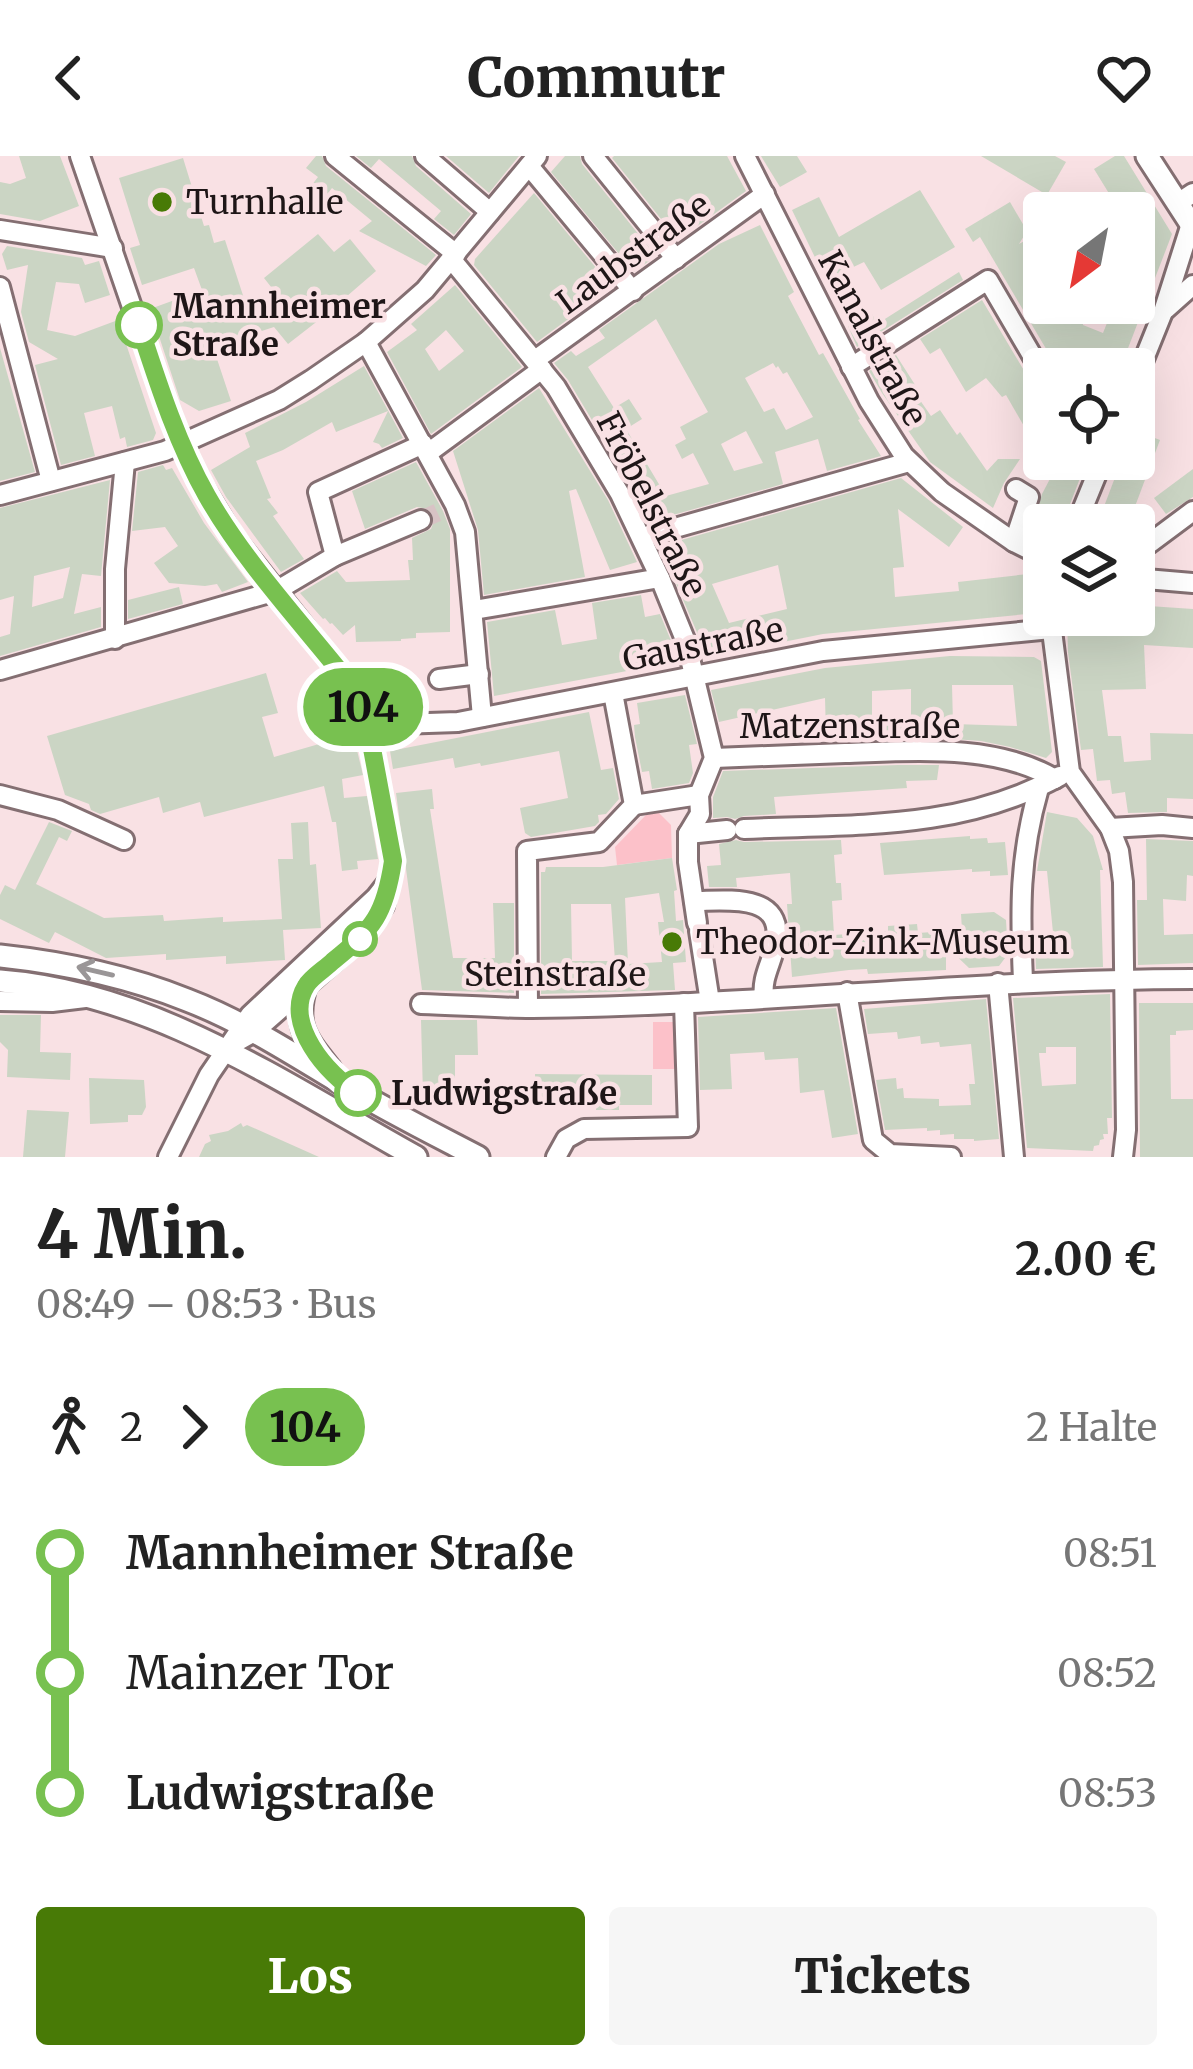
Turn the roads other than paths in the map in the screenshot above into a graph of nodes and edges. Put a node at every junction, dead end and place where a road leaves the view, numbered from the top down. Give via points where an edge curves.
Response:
1 (80, 156) edge
2 (335, 156) edge
3 (425, 156) edge
4 (593, 156) edge
5 (745, 156) edge
6 (1148, 156) edge
7 (533, 161) edge
8 (765, 194) junction
9 (1185, 198) edge
10 (490, 212) junction
11 (1192, 226) edge
12 (0, 230) edge
13 (113, 248) junction
14 (454, 257) junction
15 (676, 259) junction
16 (1193, 285) edge
17 (0, 287) edge
18 (633, 291) junction
19 (1163, 312) junction
20 (366, 342) junction
21 (1028, 348) edge
22 (1148, 348) edge
23 (538, 364) junction
24 (851, 367) junction
25 (182, 444) junction
26 (425, 448) junction
27 (124, 462) junction
28 (908, 462) junction
29 (51, 481) junction
30 (1016, 489) dead end
31 (0, 495) edge
32 (1193, 512) edge
33 (422, 520) tunnel mouth
34 (643, 537) junction
35 (1155, 540) edge
36 (1014, 542) junction
37 (1023, 546) edge
38 (335, 556) junction
39 (660, 578) junction
40 (1155, 580) edge
41 (1193, 583) edge
42 (276, 591) junction
43 (474, 610) junction
44 (1023, 626) edge
45 (1051, 636) edge
46 (115, 639) junction
47 (0, 670) edge
48 (479, 674) junction
49 (695, 675) junction
50 (440, 679) dead end
51 (613, 693) junction
52 (482, 717) junction
53 (369, 725) junction
54 (714, 758) junction
55 (1054, 780) junction
56 (0, 795) edge
57 (699, 795) junction
58 (659, 800) junction
59 (634, 805) junction
60 (1109, 828) junction
61 (1193, 828) edge
62 (688, 834) junction
63 (124, 839) dead end
64 (390, 880) junction
65 (694, 901) junction
66 (0, 956) edge
67 (1124, 979) junction
68 (1193, 979) edge
69 (0, 981) edge
70 (1023, 981) junction
71 (998, 983) junction
72 (306, 984) junction
73 (847, 992) junction
74 (90, 998) junction
75 (764, 998) junction
76 (0, 1001) edge
77 (710, 1002) junction
78 (684, 1003) junction
79 (422, 1004) dead end
80 (528, 1008) junction
81 (248, 1029) junction
82 (224, 1049) junction
83 (342, 1084) junction
84 (168, 1157) edge
85 (416, 1157) edge
86 (478, 1157) edge
87 (556, 1157) edge
88 (950, 1157) edge
89 (1014, 1157) edge
90 (1123, 1157) edge

1 - 13 street
2 - 14 street, Fröbelstraße
3 - 10 street
4 - 15 street
5 - 8 street, Kanalstraße
6 - 9 main road
7 - 10 street
7 - 18 street
8 - 15 street, Laubstraße
8 - 24 street, Kanalstraße
9 - 11 main road
10 - 14 street
11 - 19 street
12 - 13 street
13 - 25 street
14 - 20 street
14 - 23 street, Fröbelstraße
15 - 18 street, Laubstraße
16 - 19 street
17 - 29 street
18 - 23 street, Laubstraße
19 - 22 street
20 - 25 street via 279,400
20 - 26 street
21 - 24 street via 988,280
23 - 26 street, Laubstraße
23 - 34 street, Fröbelstraße
24 - 28 street, Kanalstraße
25 - 27 street
25 - 42 street via 210,502
26 - 38 street, Laubstraße via 318,492
26 - 43 street via 464,532
27 - 29 street
27 - 46 street
28 - 34 street
28 - 36 street, Kanalstraße
29 - 31 street
30 - 36 street via 1030,497
32 - 35 street
33 - 38 street
34 - 39 street, Fröbelstraße
36 - 37 street, Kanalstraße
38 - 42 street
39 - 43 street
39 - 49 street, Fröbelstraße
40 - 41 street
42 - 46 street
42 - 53 street via 358,694
43 - 48 street
44 - 49 street, Gaustraße
45 - 55 street
46 - 47 street
48 - 50 street
48 - 52 street
49 - 51 street, Gaustraße
49 - 54 street, Fröbelstraße
51 - 52 street, Gaustraße
51 - 59 street
52 - 53 street, Gaustraße
53 - 64 street
54 - 55 street, Matzenstraße via 943,752 1006,759
54 - 57 street
55 - 60 street
55 - 62 street via 932,820
55 - 70 street via 1028,827 1022,865
56 - 63 street
57 - 58 street
57 - 62 street via 700,814
58 - 59 street
58 - 62 street
59 - 80 street via 599,842 527,851
60 - 61 street
60 - 67 street via 1123,882
62 - 65 street
64 - 72 street via 371,926
64 - 81 street via 268,998
65 - 75 street via 748,900 767,911 777,938
65 - 77 street
81 -> 66 main road via 127,979
67 - 68 street, Steinstraße
67 - 70 street, Steinstraße
67 - 90 street
69 - 74 main road
70 - 71 street, Steinstraße
71 - 73 street, Steinstraße
71 - 89 street
72 - 81 street
72 - 83 main road via 300,1022
73 - 75 street, Steinstraße
73 - 88 street via 873,1140 890,1154
74 - 76 street
74 - 82 main road
75 - 77 street, Steinstraße
77 - 78 street, Steinstraße
78 - 80 street, Steinstraße
78 - 87 street via 688,1127 584,1129
79 - 80 street, Steinstraße
81 - 82 street
81 - 83 main road
82 - 84 street
82 - 85 main road
83 - 86 main road

